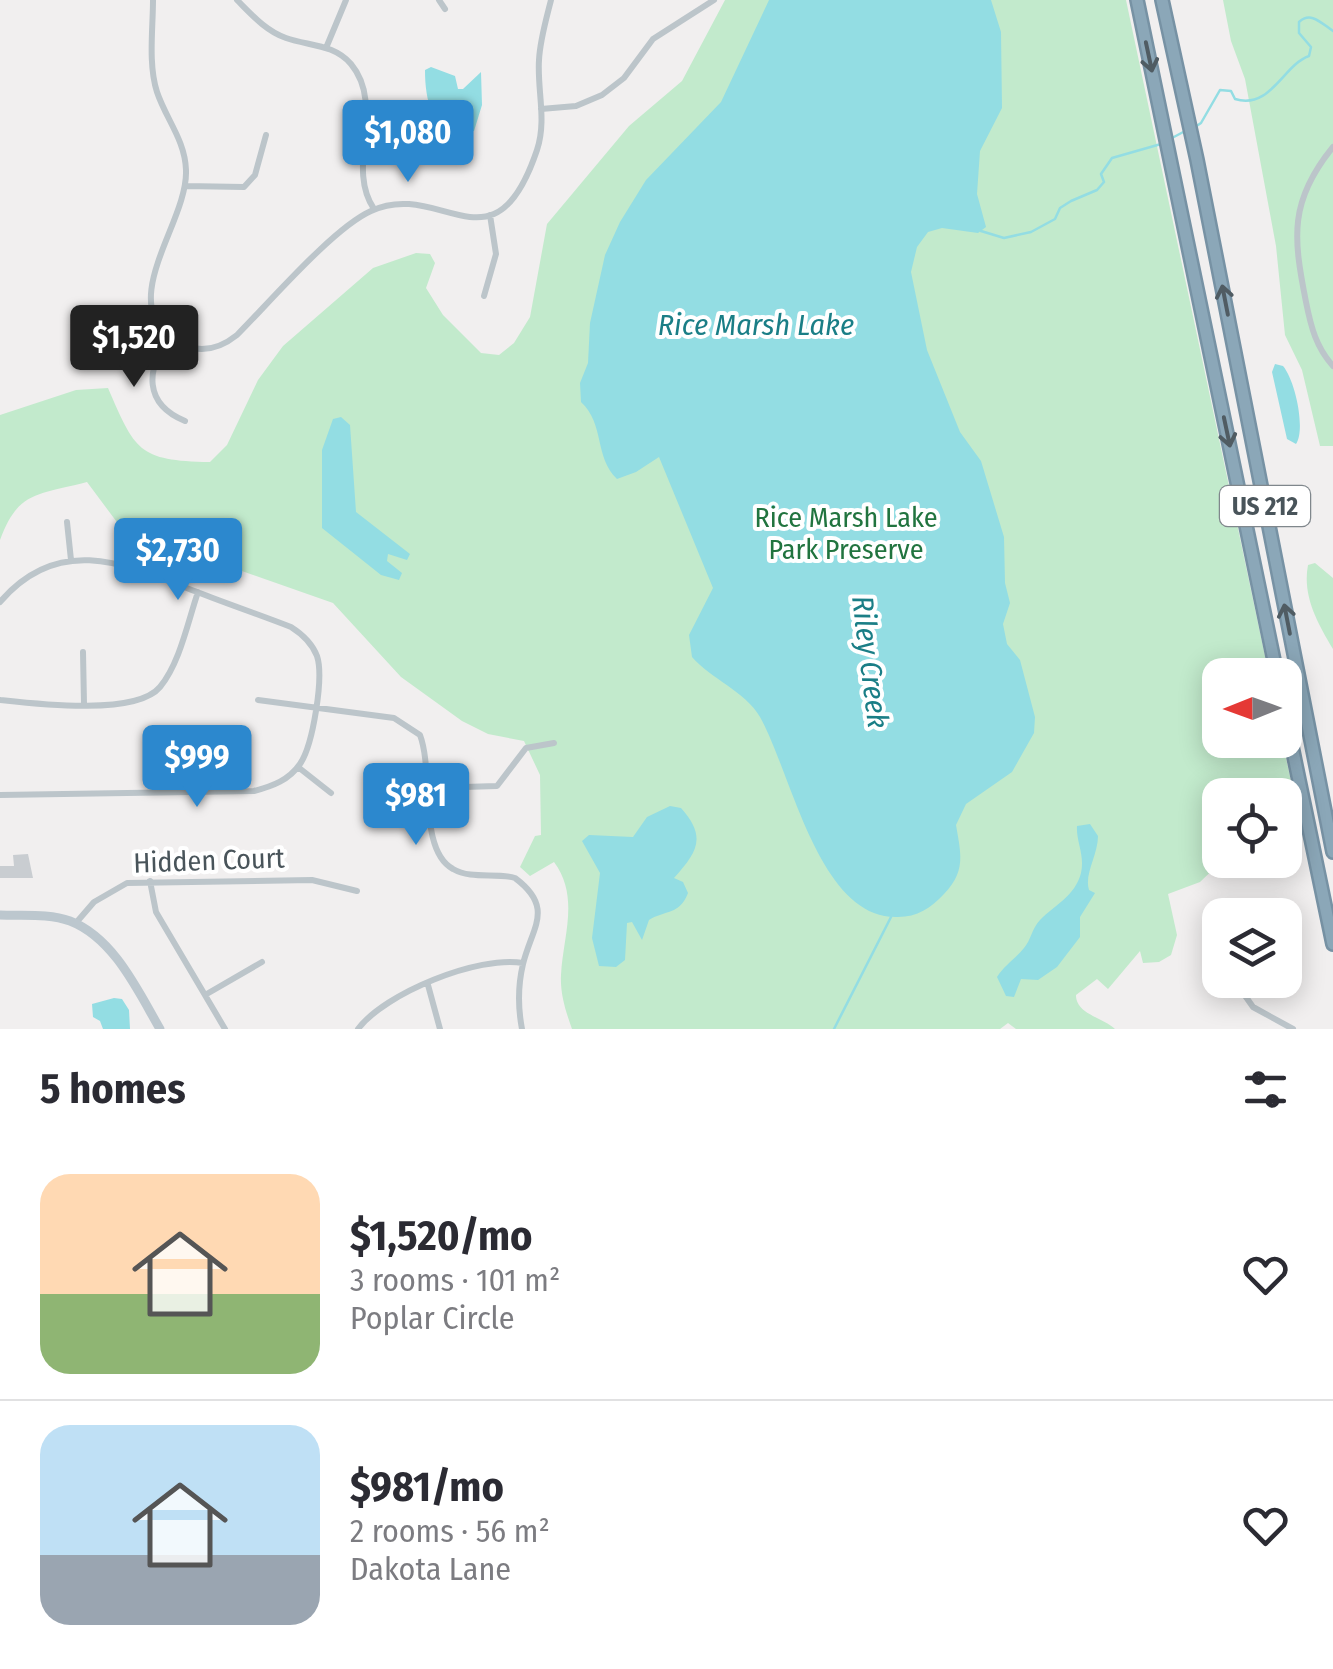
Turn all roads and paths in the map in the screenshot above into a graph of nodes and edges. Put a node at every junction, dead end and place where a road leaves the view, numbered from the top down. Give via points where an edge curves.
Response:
1 (154, 0) edge
2 (236, 0) edge
3 (346, 0) edge
4 (439, 0) edge
5 (551, 0) edge
6 (714, 0) edge
7 (1137, 0) edge
8 (1162, 0) edge
9 (445, 8) dead end
10 (326, 48) junction
11 (542, 109) junction
12 (266, 135) dead end
13 (1333, 147) edge
14 (185, 186) junction
15 (374, 209) junction
16 (490, 215) junction
17 (484, 296) dead end
18 (170, 338) junction
19 (1333, 366) edge
20 (185, 420) dead end
21 (67, 522) dead end
22 (71, 560) junction
23 (198, 592) junction
24 (0, 602) edge
25 (83, 652) dead end
26 (1273, 658) edge
27 (152, 695) junction
28 (0, 700) edge
29 (258, 700) dead end
30 (158, 703) dead end
31 (84, 704) junction
32 (315, 706) junction
33 (554, 743) dead end
34 (1294, 758) edge
35 (298, 767) junction
36 (430, 788) junction
37 (331, 793) dead end
38 (0, 795) edge
39 (1333, 852) edge
40 (150, 881) junction
41 (357, 891) dead end
42 (0, 914) edge
43 (76, 924) junction
44 (1333, 944) edge
45 (262, 962) dead end
46 (524, 963) junction
47 (428, 984) junction
48 (205, 996) junction
49 (1247, 998) edge
50 (160, 1029) edge
51 (225, 1029) edge
52 (358, 1029) edge
53 (440, 1029) edge
54 (522, 1029) edge
55 (1293, 1029) edge

1 - 14 street via 154,82 179,138
2 - 10 street via 274,33
3 - 10 street
4 - 9 street
5 - 11 street via 539,58
6 - 11 street via 662,31 602,95
7 -> 26 highway, US 212
39 -> 8 highway, US 212
10 - 15 street via 351,64 362,85 364,174
11 - 16 street via 538,147 522,184
12 - 14 street via 255,175 244,186
13 - 19 street via 1305,189 1295,234 1314,336
14 - 18 street via 152,280 152,310
15 - 16 street via 401,203 458,218
15 - 18 street via 346,227 229,341 199,349
16 - 17 street via 496,254
18 - 20 street via 151,369 152,391 163,409
21 - 22 street
22 - 23 street via 108,560
22 - 24 street via 35,572
23 - 27 street via 170,671
23 - 32 street via 301,634 319,670
25 - 31 street
27 - 30 street
27 - 31 street
28 - 31 street
29 - 32 street
32 - 35 street
32 - 36 street via 409,725 428,754
33 - 36 street via 526,748 497,786
34 - 44 highway
35 - 37 street
35 - 38 street via 254,791
36 - 46 street via 431,836 444,862 461,872 513,877 538,904
40 - 41 street, Hidden Court via 312,880
40 - 43 street, Hidden Court via 111,890
40 - 48 street via 156,912
42 - 43 street
43 - 50 street via 107,948
45 - 48 street
46 - 47 street via 486,962
46 - 54 street
47 - 52 street via 371,1012
47 - 53 street
48 - 51 street
49 - 55 street

